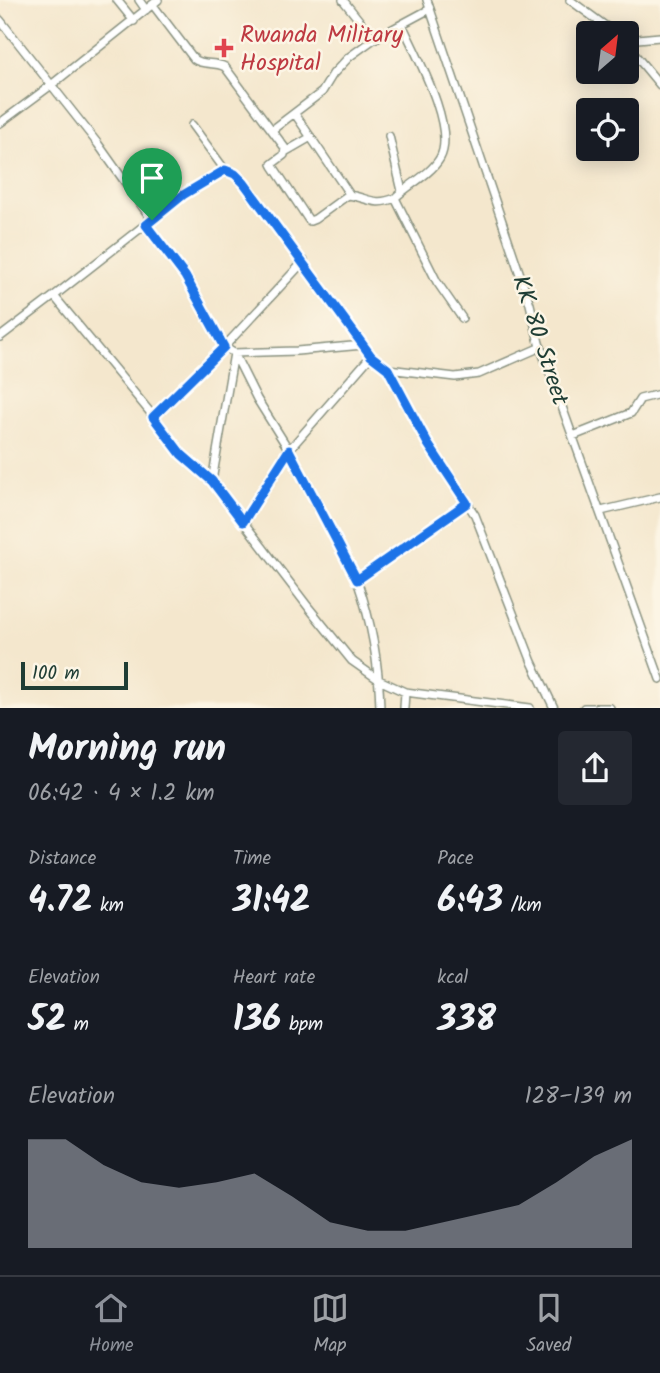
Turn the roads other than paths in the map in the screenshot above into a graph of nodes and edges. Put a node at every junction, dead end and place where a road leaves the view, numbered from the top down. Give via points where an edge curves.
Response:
1 (117, 0) edge
2 (139, 0) edge
3 (343, 0) edge
4 (427, 0) edge
5 (570, 0) edge
6 (152, 5) edge
7 (430, 9) junction
8 (0, 20) edge
9 (134, 21) junction
10 (599, 21) edge
11 (402, 24) junction
12 (660, 37) edge
13 (374, 39) junction
14 (639, 40) edge
15 (639, 58) edge
16 (660, 85) edge
17 (51, 86) junction
18 (295, 114) junction
19 (0, 123) edge
20 (192, 125) dead end
21 (272, 130) junction
22 (389, 136) dead end
23 (311, 137) junction
24 (285, 152) junction
25 (225, 170) junction
26 (402, 191) junction
27 (351, 195) junction
28 (395, 198) junction
29 (149, 222) junction
30 (304, 261) junction
31 (54, 296) junction
32 (462, 318) dead end
33 (0, 337) edge
34 (363, 345) junction
35 (224, 347) junction
36 (541, 347) junction
37 (234, 353) junction
38 (371, 356) junction
39 (388, 369) junction
40 (660, 394) edge
41 (153, 417) junction
42 (573, 436) junction
43 (289, 450) junction
44 (212, 481) junction
45 (660, 497) edge
46 (467, 503) junction
47 (601, 511) junction
48 (243, 522) junction
49 (357, 580) junction
50 (660, 679) edge
51 (379, 680) junction
52 (405, 692) junction
53 (380, 708) edge
54 (404, 708) edge
55 (530, 708) edge
56 (554, 708) edge
57 (584, 708) edge
58 (610, 708) edge

1 - 9 street
2 - 6 street
3 - 13 street
4 - 7 street, KK 80 Street
5 - 10 street
6 - 9 street
6 - 21 street via 197,62 225,67
7 - 11 street
7 - 36 street, KK 80 Street
8 - 17 street
9 - 17 street
11 - 13 street
11 - 26 street via 440,113 445,146 440,160
12 - 14 street
13 - 18 street via 349,57 322,92
15 - 16 street
17 - 19 street
17 - 29 street via 98,144
18 - 21 street
18 - 23 street
20 - 25 street
21 - 24 street
22 - 26 street
23 - 24 street
23 - 27 street
24 - 27 street via 273,166 310,220
25 - 29 street
25 - 30 street via 244,183
26 - 28 street
27 - 28 street via 373,203
28 - 32 street via 437,282
29 - 31 street
29 - 35 street
30 - 34 street
30 - 35 street
31 - 33 street
31 - 41 street
34 - 37 street
34 - 38 street
35 - 37 street
35 - 41 street
36 - 39 street via 479,373 455,377
36 - 42 street, KK 80 Street
37 - 43 street
37 - 44 street
38 - 39 street
38 - 43 street
39 - 46 street via 428,444
40 - 42 street via 640,399 631,413
41 - 44 street via 181,454
42 - 47 street, KK 80 Street
43 - 48 street
43 - 49 street
44 - 48 street
45 - 47 street
46 - 49 street
46 - 56 street via 484,534
47 - 50 street, KK 80 Street
48 - 51 street via 333,639 352,661
49 - 51 street
51 - 52 street
51 - 53 street
52 - 54 street
52 - 55 street
57 - 58 street

